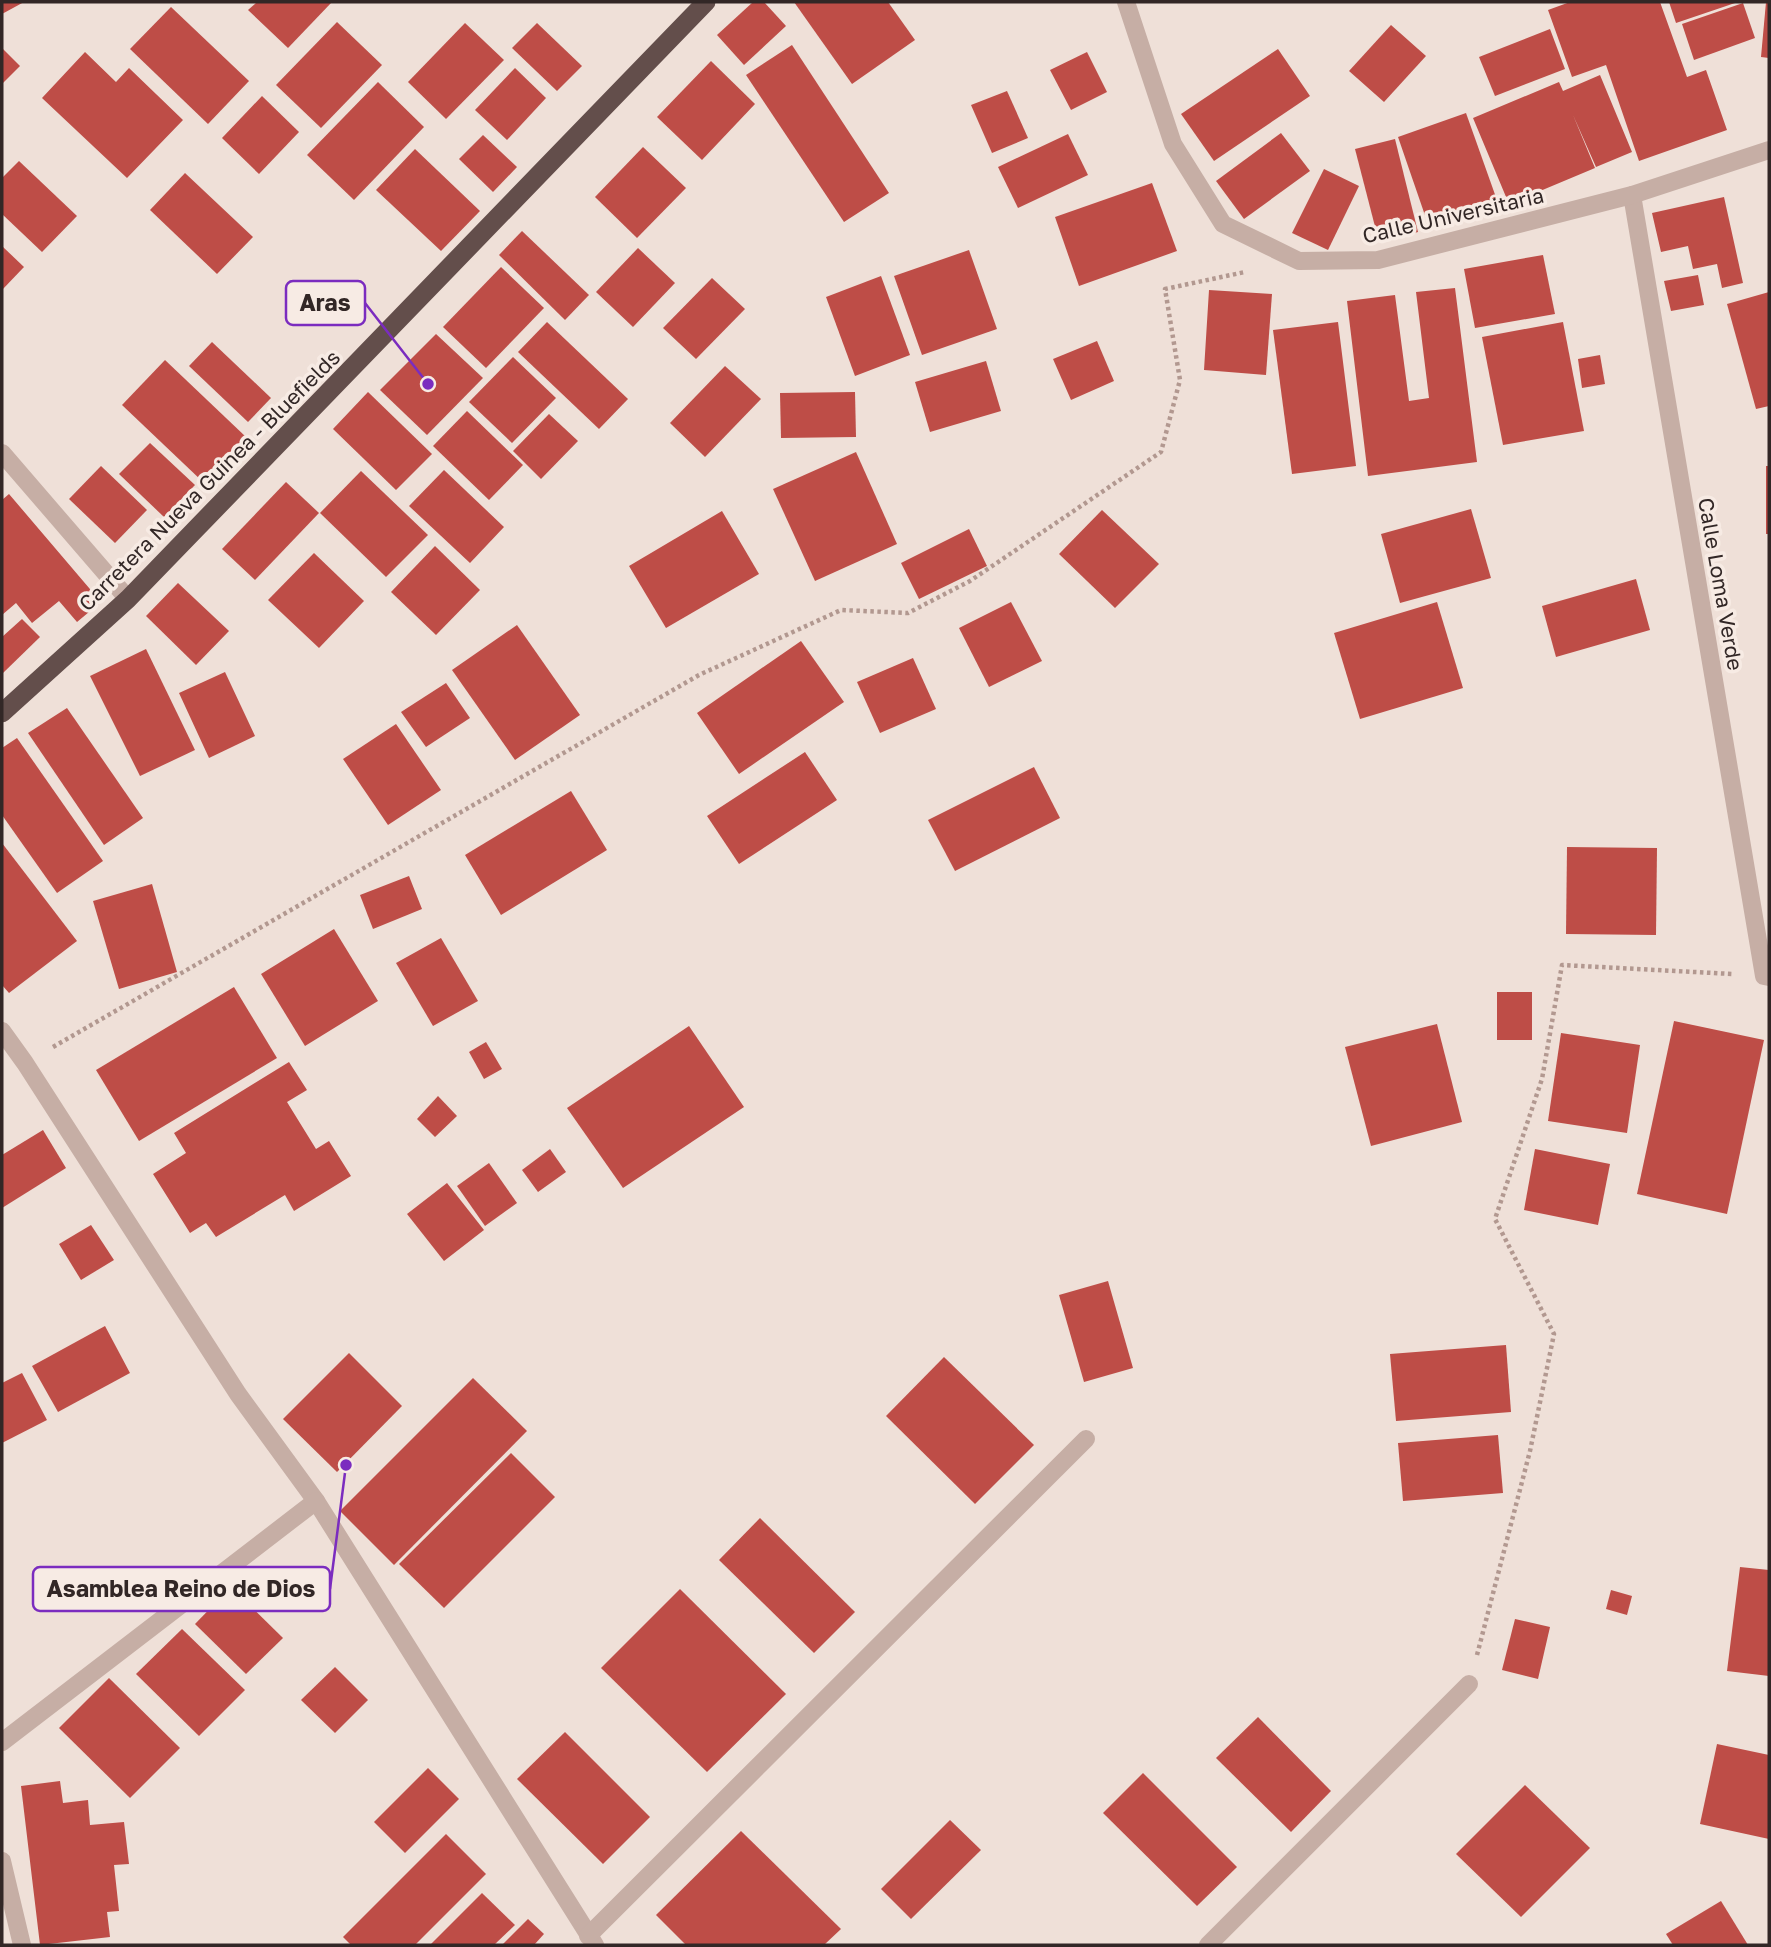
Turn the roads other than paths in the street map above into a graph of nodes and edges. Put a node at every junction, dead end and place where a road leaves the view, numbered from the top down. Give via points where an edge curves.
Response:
1 (706, 2) edge
2 (1126, 2) edge
3 (1769, 150) edge
4 (1632, 195) junction
5 (2, 453) edge
6 (128, 599) junction
7 (2, 713) edge
8 (1767, 976) edge
9 (2, 1031) edge
10 (1086, 1439) dead end
11 (316, 1502) junction
12 (1469, 1684) road end
13 (2, 1742) edge
14 (2, 1861) edge
15 (592, 1941) edge
16 (22, 1945) edge
17 (1208, 1945) edge

1 - 6 highway, Carretera Nueva Guinea - Bluefields
2 - 4 street, Calle Universitaria via 1173,144 1223,224 1299,261 1378,260
3 - 4 street, Calle Universitaria
4 - 8 street, Calle Loma Verde
5 - 6 street
6 - 7 highway, Carretera Nueva Guinea - Bluefields
9 - 11 street via 238,1394
10 - 15 street
11 - 13 street
11 - 15 street
12 - 17 street
14 - 16 street

